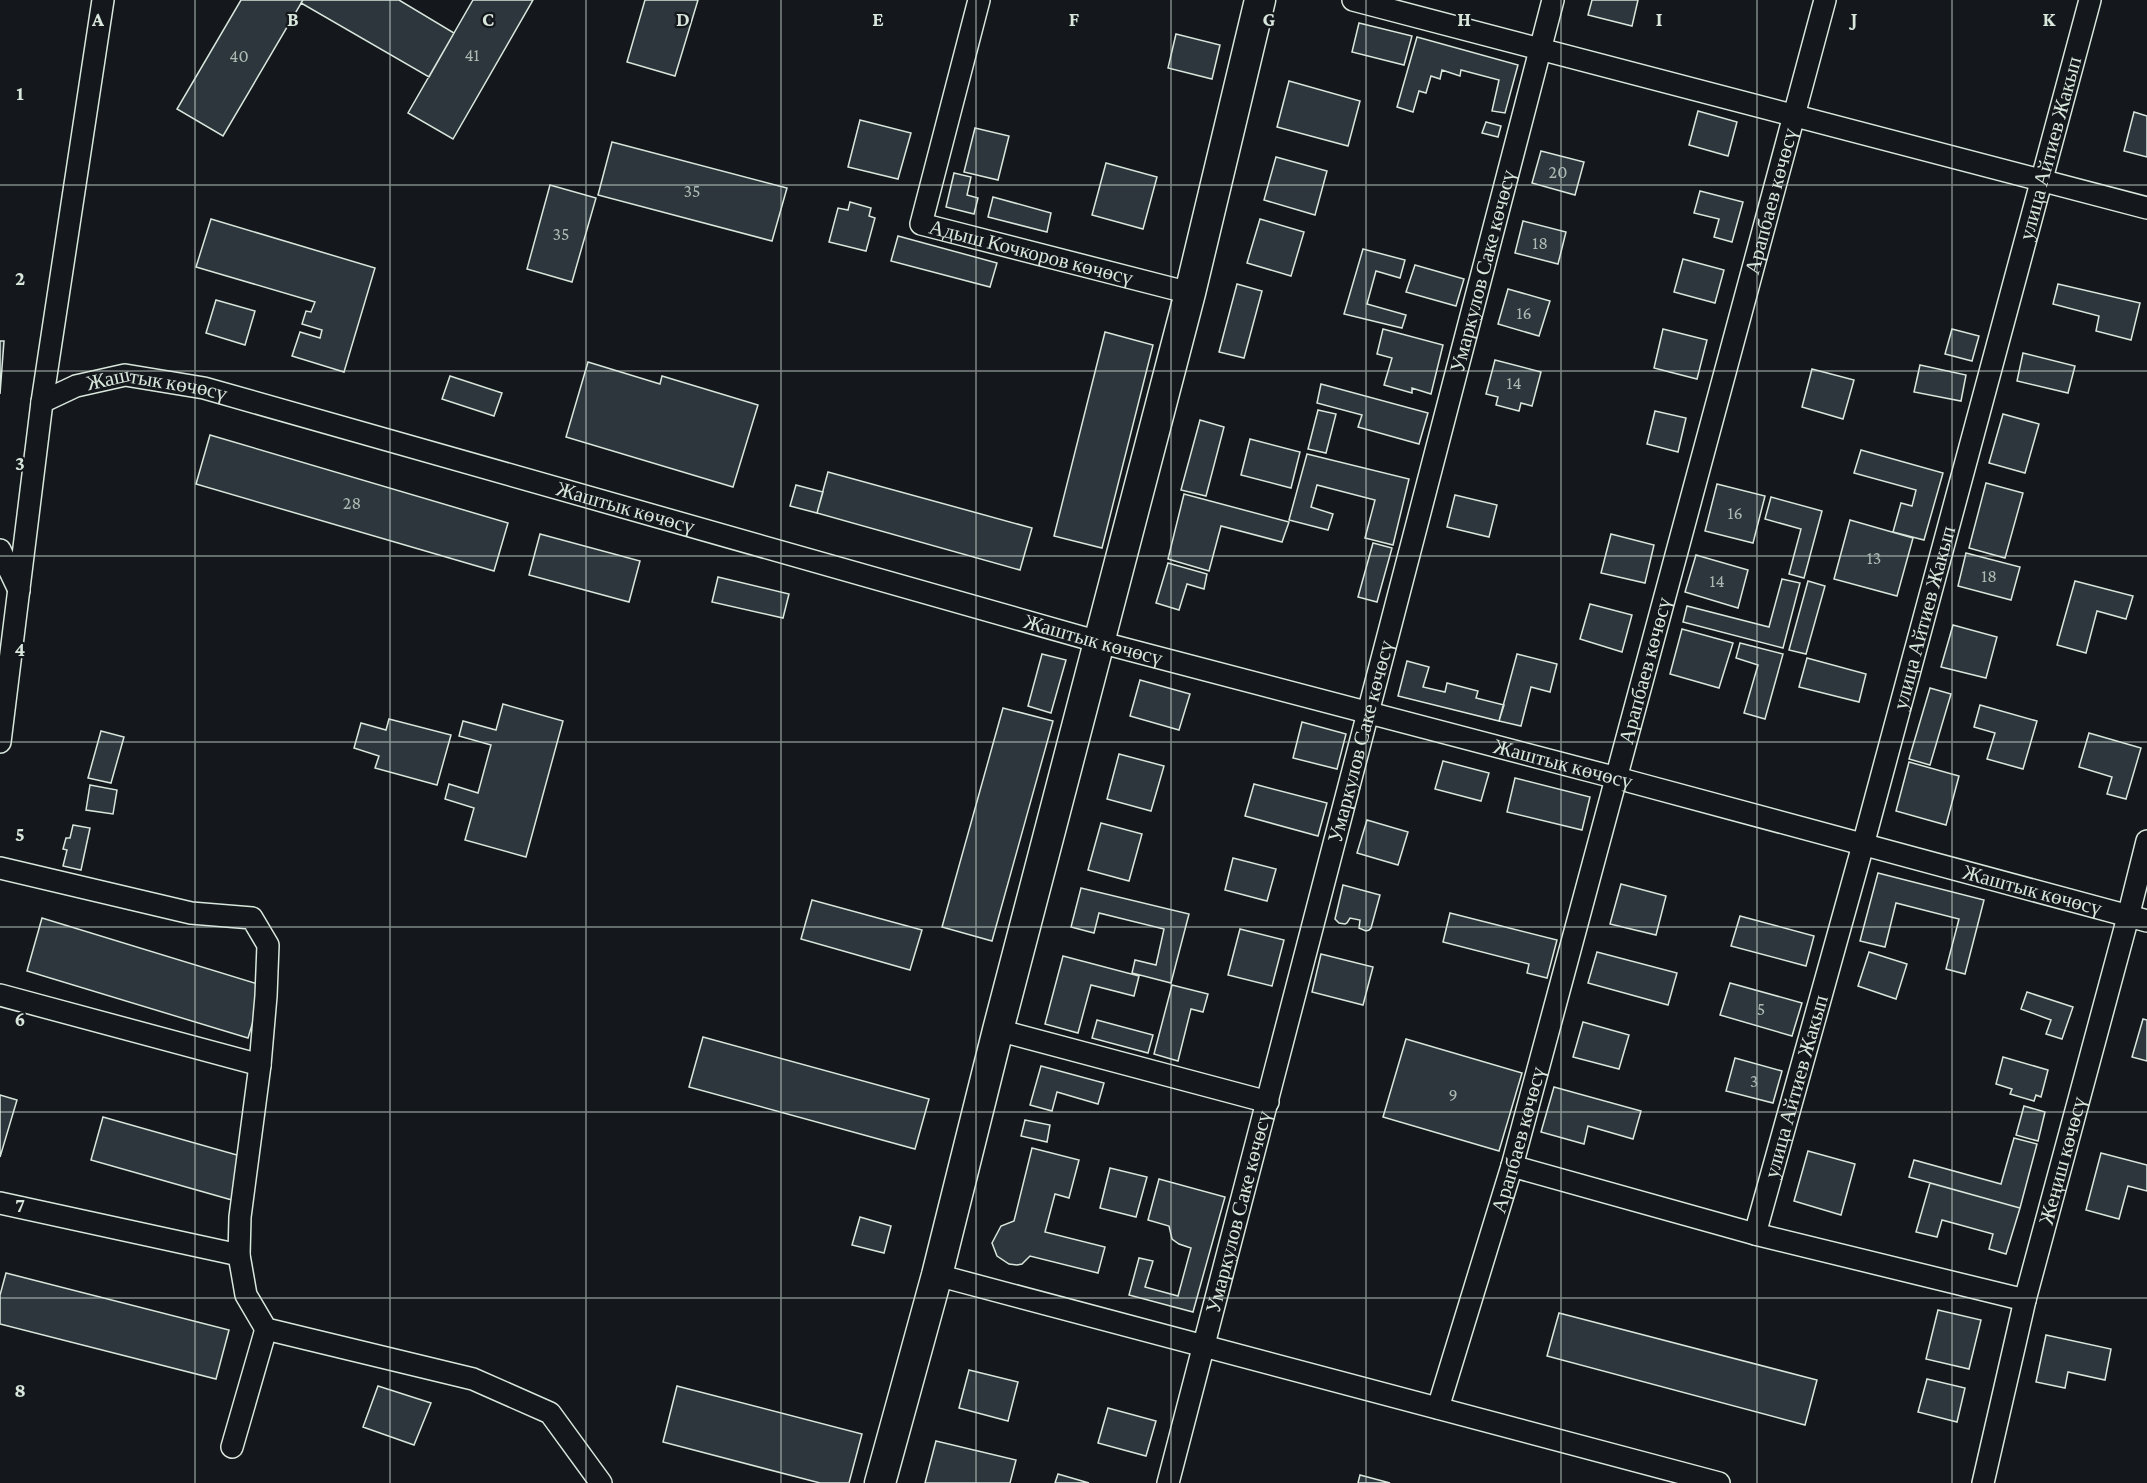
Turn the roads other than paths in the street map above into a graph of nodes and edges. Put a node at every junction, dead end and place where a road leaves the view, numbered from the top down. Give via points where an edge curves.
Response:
1 (103, 0) edge
2 (978, 0) edge
3 (1260, 0) edge
4 (1353, 0) edge
5 (1553, 0) edge
6 (1825, 0) edge
7 (2090, 0) edge
8 (1540, 49) junction
9 (1794, 116) junction
10 (2042, 180) junction
11 (2147, 208) edge
12 (1190, 293) junction
13 (42, 402) junction
14 (0, 550) edge
15 (19, 591) junction
16 (1099, 642) junction
17 (1367, 713) junction
18 (0, 742) edge
19 (1617, 778) junction
20 (2147, 841) edge
21 (1863, 845) junction
22 (0, 868) edge
23 (2138, 919) edge
24 (0, 995) edge
25 (998, 1030) junction
26 (260, 1065) junction
27 (1268, 1102) junction
28 (1512, 1166) junction
29 (0, 1203) edge
30 (1755, 1233) junction
31 (239, 1255) junction
32 (937, 1275) junction
33 (2025, 1300) junction
34 (266, 1329) junction
35 (1204, 1346) junction
36 (1438, 1408) junction
37 (232, 1447) dead end
38 (600, 1483) edge
39 (879, 1483) edge
40 (1168, 1483) edge
41 (1719, 1483) edge
42 (1983, 1483) edge

1 - 13 street
2 - 12 street, Адыш Кочкоров көчөсү via 921,224
3 - 12 main road
4 - 8 street
5 - 8 street, Умаркулов Саке көчөсү
6 - 9 street, Арапбаев көчөсү
7 - 10 street, улица Айтиев Жакып
8 - 9 street
8 - 17 street, Умаркулов Саке көчөсү
9 - 10 street
9 - 19 street, Арапбаев көчөсү
10 - 11 street
10 - 21 street, улица Айтиев Жакып
12 - 16 main road
13 - 15 street
13 - 16 street, Жаштык көчөсү via 76,386 125,375 204,388
14 - 15 street
15 - 18 street
16 - 17 street, Жаштык көчөсү
16 - 25 main road
17 - 19 street, Жаштык көчөсү
17 - 27 street, Умаркулов Саке көчөсү
19 - 21 street, Жаштык көчөсү
19 - 28 street, Арапбаев көчөсү
20 - 23 street, Жеңиш көчөсү
21 - 23 street, Жаштык көчөсү
21 - 30 street, улица Айтиев Жакып
22 - 26 street via 191,913 252,918 268,945
23 - 33 street, Жеңиш көчөсү
24 - 26 street
25 - 27 street
25 - 32 main road
26 - 31 street via 240,1217
27 - 35 street, Умаркулов Саке көчөсү
28 - 30 street
28 - 36 street, Арапбаев көчөсү
29 - 31 street
30 - 33 street
31 - 34 street via 246,1295
32 - 35 street
32 - 39 main road
33 - 42 street, Жеңиш көчөсү
34 - 37 street
34 - 38 street via 473,1378 550,1413
35 - 36 street
35 - 40 street, Умаркулов Саке көчөсү
36 - 41 street

